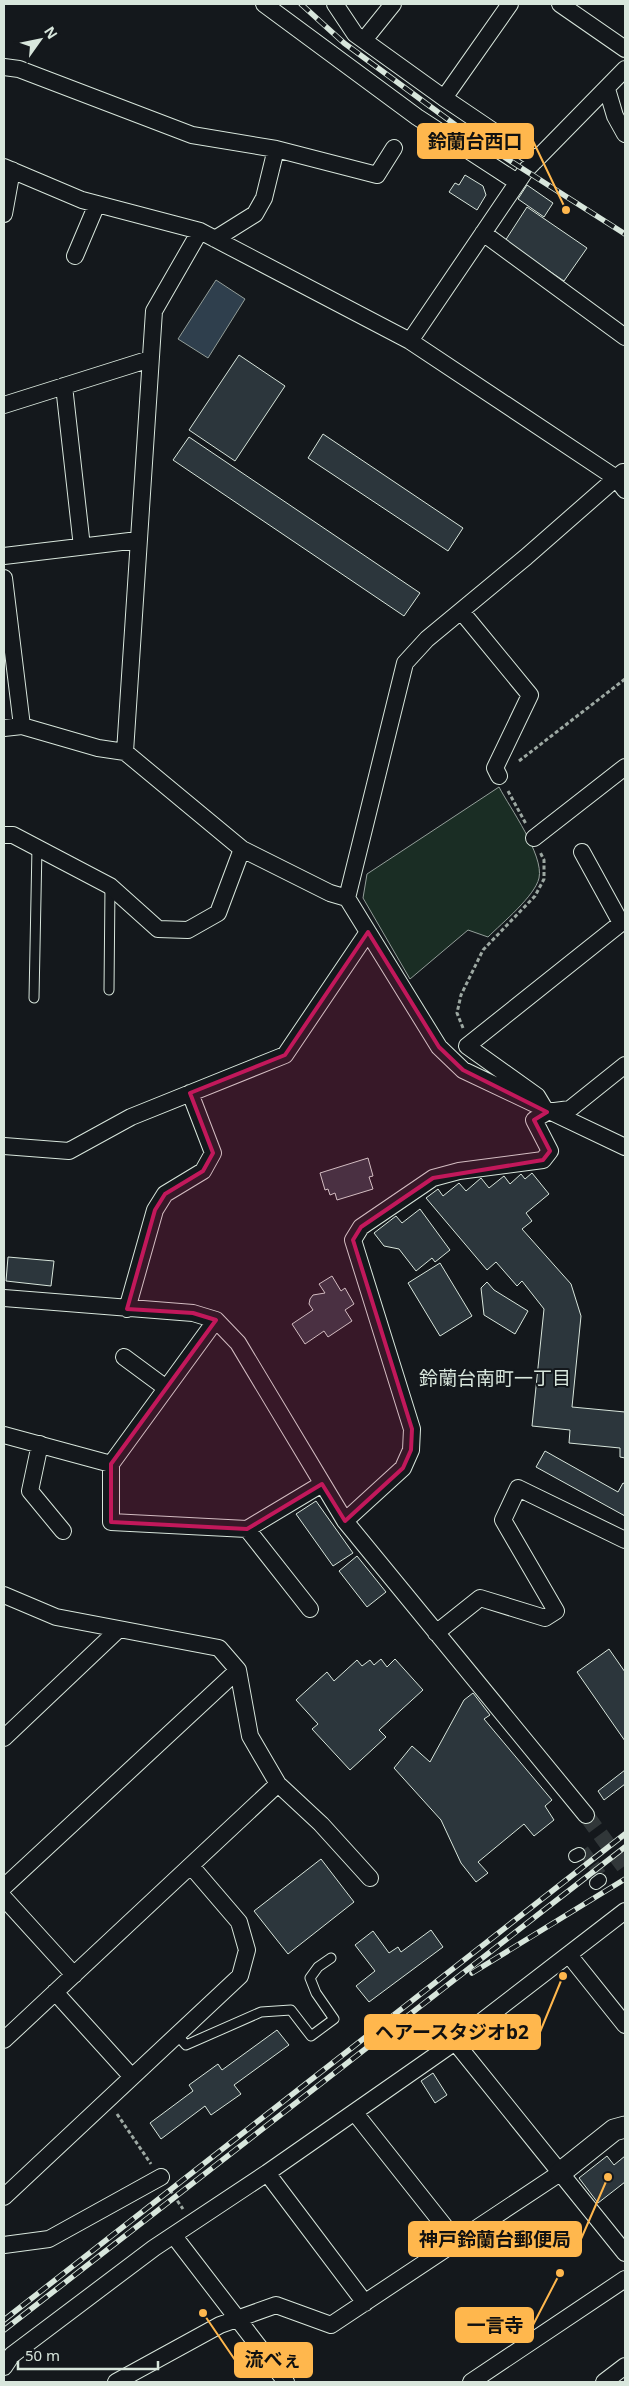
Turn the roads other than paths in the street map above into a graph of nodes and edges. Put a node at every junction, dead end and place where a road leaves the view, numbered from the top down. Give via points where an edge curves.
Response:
1 (264, 4) edge
2 (335, 4) edge
3 (393, 4) edge
4 (510, 4) edge
5 (560, 4) edge
6 (364, 40) junction
7 (625, 49) edge
8 (4, 67) edge
9 (625, 68) edge
10 (606, 89) junction
11 (444, 98) junction
12 (625, 134) edge
13 (394, 148) dead end
14 (276, 149) junction
15 (536, 160) junction
16 (8, 169) edge
17 (517, 182) junction
18 (97, 204) junction
19 (4, 214) edge
20 (483, 232) junction
21 (208, 235) junction
22 (75, 256) dead end
23 (625, 338) edge
24 (410, 341) junction
25 (150, 360) junction
26 (64, 386) junction
27 (4, 405) edge
28 (622, 480) edge
29 (138, 540) junction
30 (82, 546) junction
31 (4, 556) edge
32 (4, 578) edge
33 (461, 611) junction
34 (22, 726) junction
35 (4, 728) edge
36 (125, 752) junction
37 (625, 767) edge
38 (500, 776) road end
39 (4, 835) edge
40 (534, 838) road end
41 (37, 847) junction
42 (242, 848) junction
43 (582, 852) dead end
44 (110, 886) junction
45 (347, 898) junction
46 (623, 922) edge
47 (368, 932) junction
48 (109, 990) dead end
49 (34, 998) dead end
50 (625, 1064) edge
51 (190, 1093) junction
52 (547, 1112) junction
53 (4, 1146) edge
54 (625, 1147) edge
55 (4, 1298) edge
56 (127, 1308) junction
57 (216, 1320) junction
58 (124, 1357) dead end
59 (166, 1388) junction
60 (4, 1435) edge
61 (40, 1444) junction
62 (111, 1464) junction
63 (322, 1484) junction
64 (345, 1521) junction
65 (247, 1529) junction
66 (63, 1531) dead end
67 (625, 1540) edge
68 (4, 1595) edge
69 (310, 1609) dead end
70 (118, 1630) junction
71 (436, 1633) junction
72 (238, 1670) junction
73 (4, 1738) edge
74 (278, 1784) junction
75 (586, 1816) tunnel mouth
76 (191, 1866) junction
77 (370, 1878) dead end
78 (4, 1887) edge
79 (4, 1898) edge
80 (625, 1912) edge
81 (569, 1955) junction
82 (331, 1958) dead end
83 (74, 1974) junction
84 (55, 1992) junction
85 (625, 2025) edge
86 (177, 2035) junction
87 (4, 2040) edge
88 (455, 2042) junction
89 (132, 2077) junction
90 (355, 2113) junction
91 (625, 2127) edge
92 (267, 2173) junction
93 (560, 2173) junction
94 (160, 2177) road end
95 (4, 2197) edge
96 (174, 2236) junction
97 (457, 2242) junction
98 (4, 2245) edge
99 (625, 2253) edge
100 (625, 2279) edge
101 (365, 2303) junction
102 (236, 2320) junction
103 (625, 2366) edge
104 (4, 2367) edge
105 (116, 2382) edge
106 (286, 2382) edge
107 (471, 2382) edge
108 (604, 2382) edge

1 - 17 street via 417,116
2 - 6 street
3 - 6 street
4 - 11 street
5 - 7 street
6 - 11 street
8 - 14 street via 19,68 192,135
9 - 10 street
10 - 12 street
10 - 15 street
11 - 15 street
13 - 14 street via 377,175
14 - 21 street via 264,198 255,214
15 - 17 street
16 - 18 street
16 - 19 street
17 - 20 street
18 - 21 street
18 - 22 street
20 - 23 street
20 - 24 street
21 - 24 street
21 - 25 street via 154,311
24 - 28 street
25 - 26 street
25 - 29 street
26 - 27 street
26 - 30 street
28 - 33 street
29 - 30 street
29 - 36 street
30 - 31 street
32 - 34 street
33 - 38 street via 530,696 495,768
33 - 45 street via 404,662
34 - 35 street
34 - 36 street via 98,748
36 - 42 street
37 - 40 street
39 - 41 street via 13,835
41 - 44 street
41 - 49 lane
42 - 44 street via 218,912 188,930 158,929
42 - 45 street via 330,893
43 - 46 street
44 - 48 lane
45 - 47 street
46 - 52 street via 467,1046 537,1096
47 - 51 street via 285,1055
47 - 52 street via 439,1047 463,1070
50 - 52 street via 570,1109
51 - 53 street via 130,1118 69,1151
51 - 56 street via 213,1153 203,1171 165,1194 155,1210
52 - 54 street
52 - 64 street via 534,1120 550,1151 543,1160 459,1171 433,1178 361,1227 353,1240 412,1429 411,1450 403,1468
55 - 56 street
56 - 57 street via 193,1313
57 - 59 street
57 - 63 street via 238,1343
58 - 59 street
59 - 62 street
60 - 61 street
61 - 62 street
61 - 66 street via 30,1491
62 - 65 street via 110,1522
63 - 64 street
63 - 65 street
64 - 71 street
65 - 69 street
67 - 71 street via 518,1488 503,1520 556,1611 545,1618 480,1598
68 - 70 street via 56,1617
70 - 72 street via 219,1648
70 - 73 street
71 - 75 street
72 - 74 street via 250,1736
72 - 78 street
74 - 76 street
74 - 77 street via 321,1824
76 - 83 street
76 - 86 street via 239,1922 247,1950 240,1976
79 - 83 street
80 - 81 street
81 - 85 street
81 - 88 street
82 - 86 lane via 310,1978 334,2019 311,2036 291,2010 261,2012 186,2045
83 - 84 street
84 - 87 street
84 - 89 street
86 - 89 street
88 - 90 street
88 - 93 street
89 - 95 street
90 - 92 street
90 - 97 street
91 - 93 street via 614,2130
92 - 96 street
92 - 101 street
93 - 97 street
93 - 99 street
94 - 98 street via 49,2239
96 - 102 street
96 - 104 street via 12,2355
97 - 101 street
100 - 107 street
101 - 102 street via 331,2325 276,2305
102 - 105 street via 220,2325
102 - 106 street
103 - 108 street

